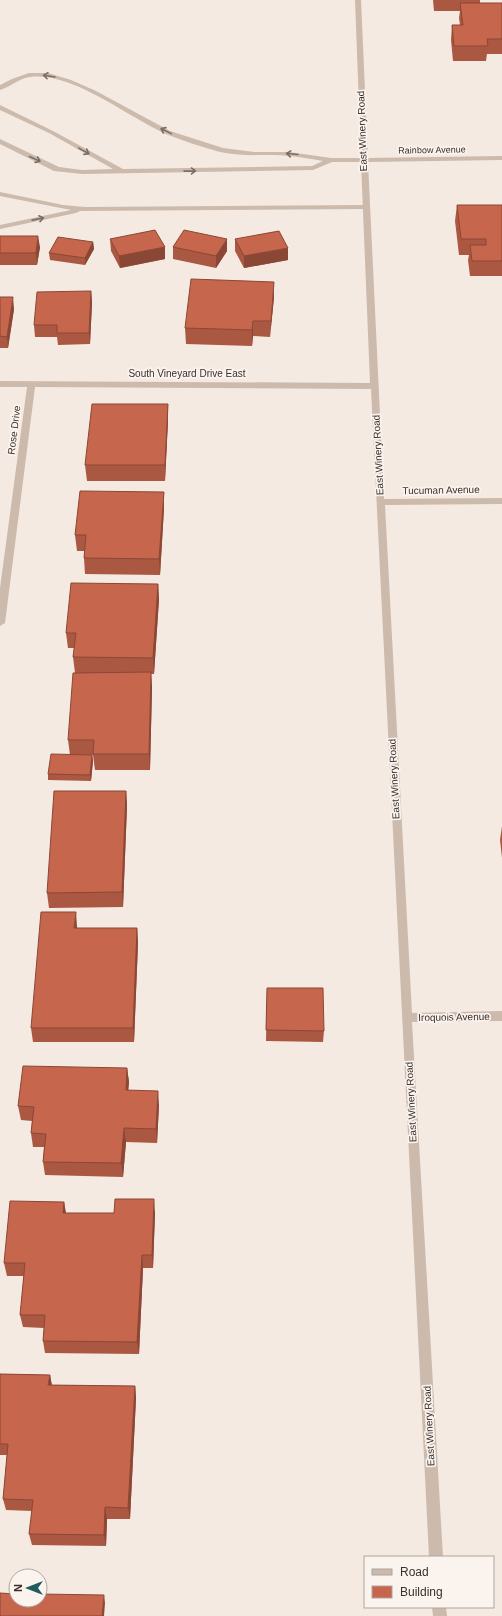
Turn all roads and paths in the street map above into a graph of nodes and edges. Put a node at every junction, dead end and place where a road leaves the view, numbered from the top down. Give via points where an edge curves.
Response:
1 (358, 0) edge
2 (0, 88) edge
3 (0, 107) edge
4 (0, 141) edge
5 (502, 158) edge
6 (331, 160) junction
7 (363, 160) junction
8 (122, 171) junction
9 (0, 194) edge
10 (365, 207) junction
11 (85, 209) junction
12 (0, 227) edge
13 (0, 384) edge
14 (31, 384) junction
15 (374, 386) junction
16 (502, 501) edge
17 (380, 502) junction
18 (0, 623) edge
19 (502, 1016) edge
20 (407, 1018) junction
21 (436, 1556) edge

1 - 7 street, East Winery Road
6 -> 2 street, Rainbow Avenue via 289,154 254,154 222,150 197,143 168,132 69,81 48,75 30,75
3 -> 8 street
4 -> 8 street via 57,169 82,172
5 - 7 street, Rainbow Avenue
6 - 7 street, Rainbow Avenue
8 -> 6 street via 313,168
7 - 10 street, East Winery Road
9 - 11 street
10 - 11 street
10 - 15 street, East Winery Road
12 -> 11 street
13 - 14 street, South Vineyard Drive East
14 - 15 street, South Vineyard Drive East
14 - 18 street, Rose Drive
15 - 17 street, East Winery Road
16 - 17 street, Tucuman Avenue
17 - 20 street, East Winery Road
19 - 20 street, Iroquois Avenue
20 - 21 street, East Winery Road

